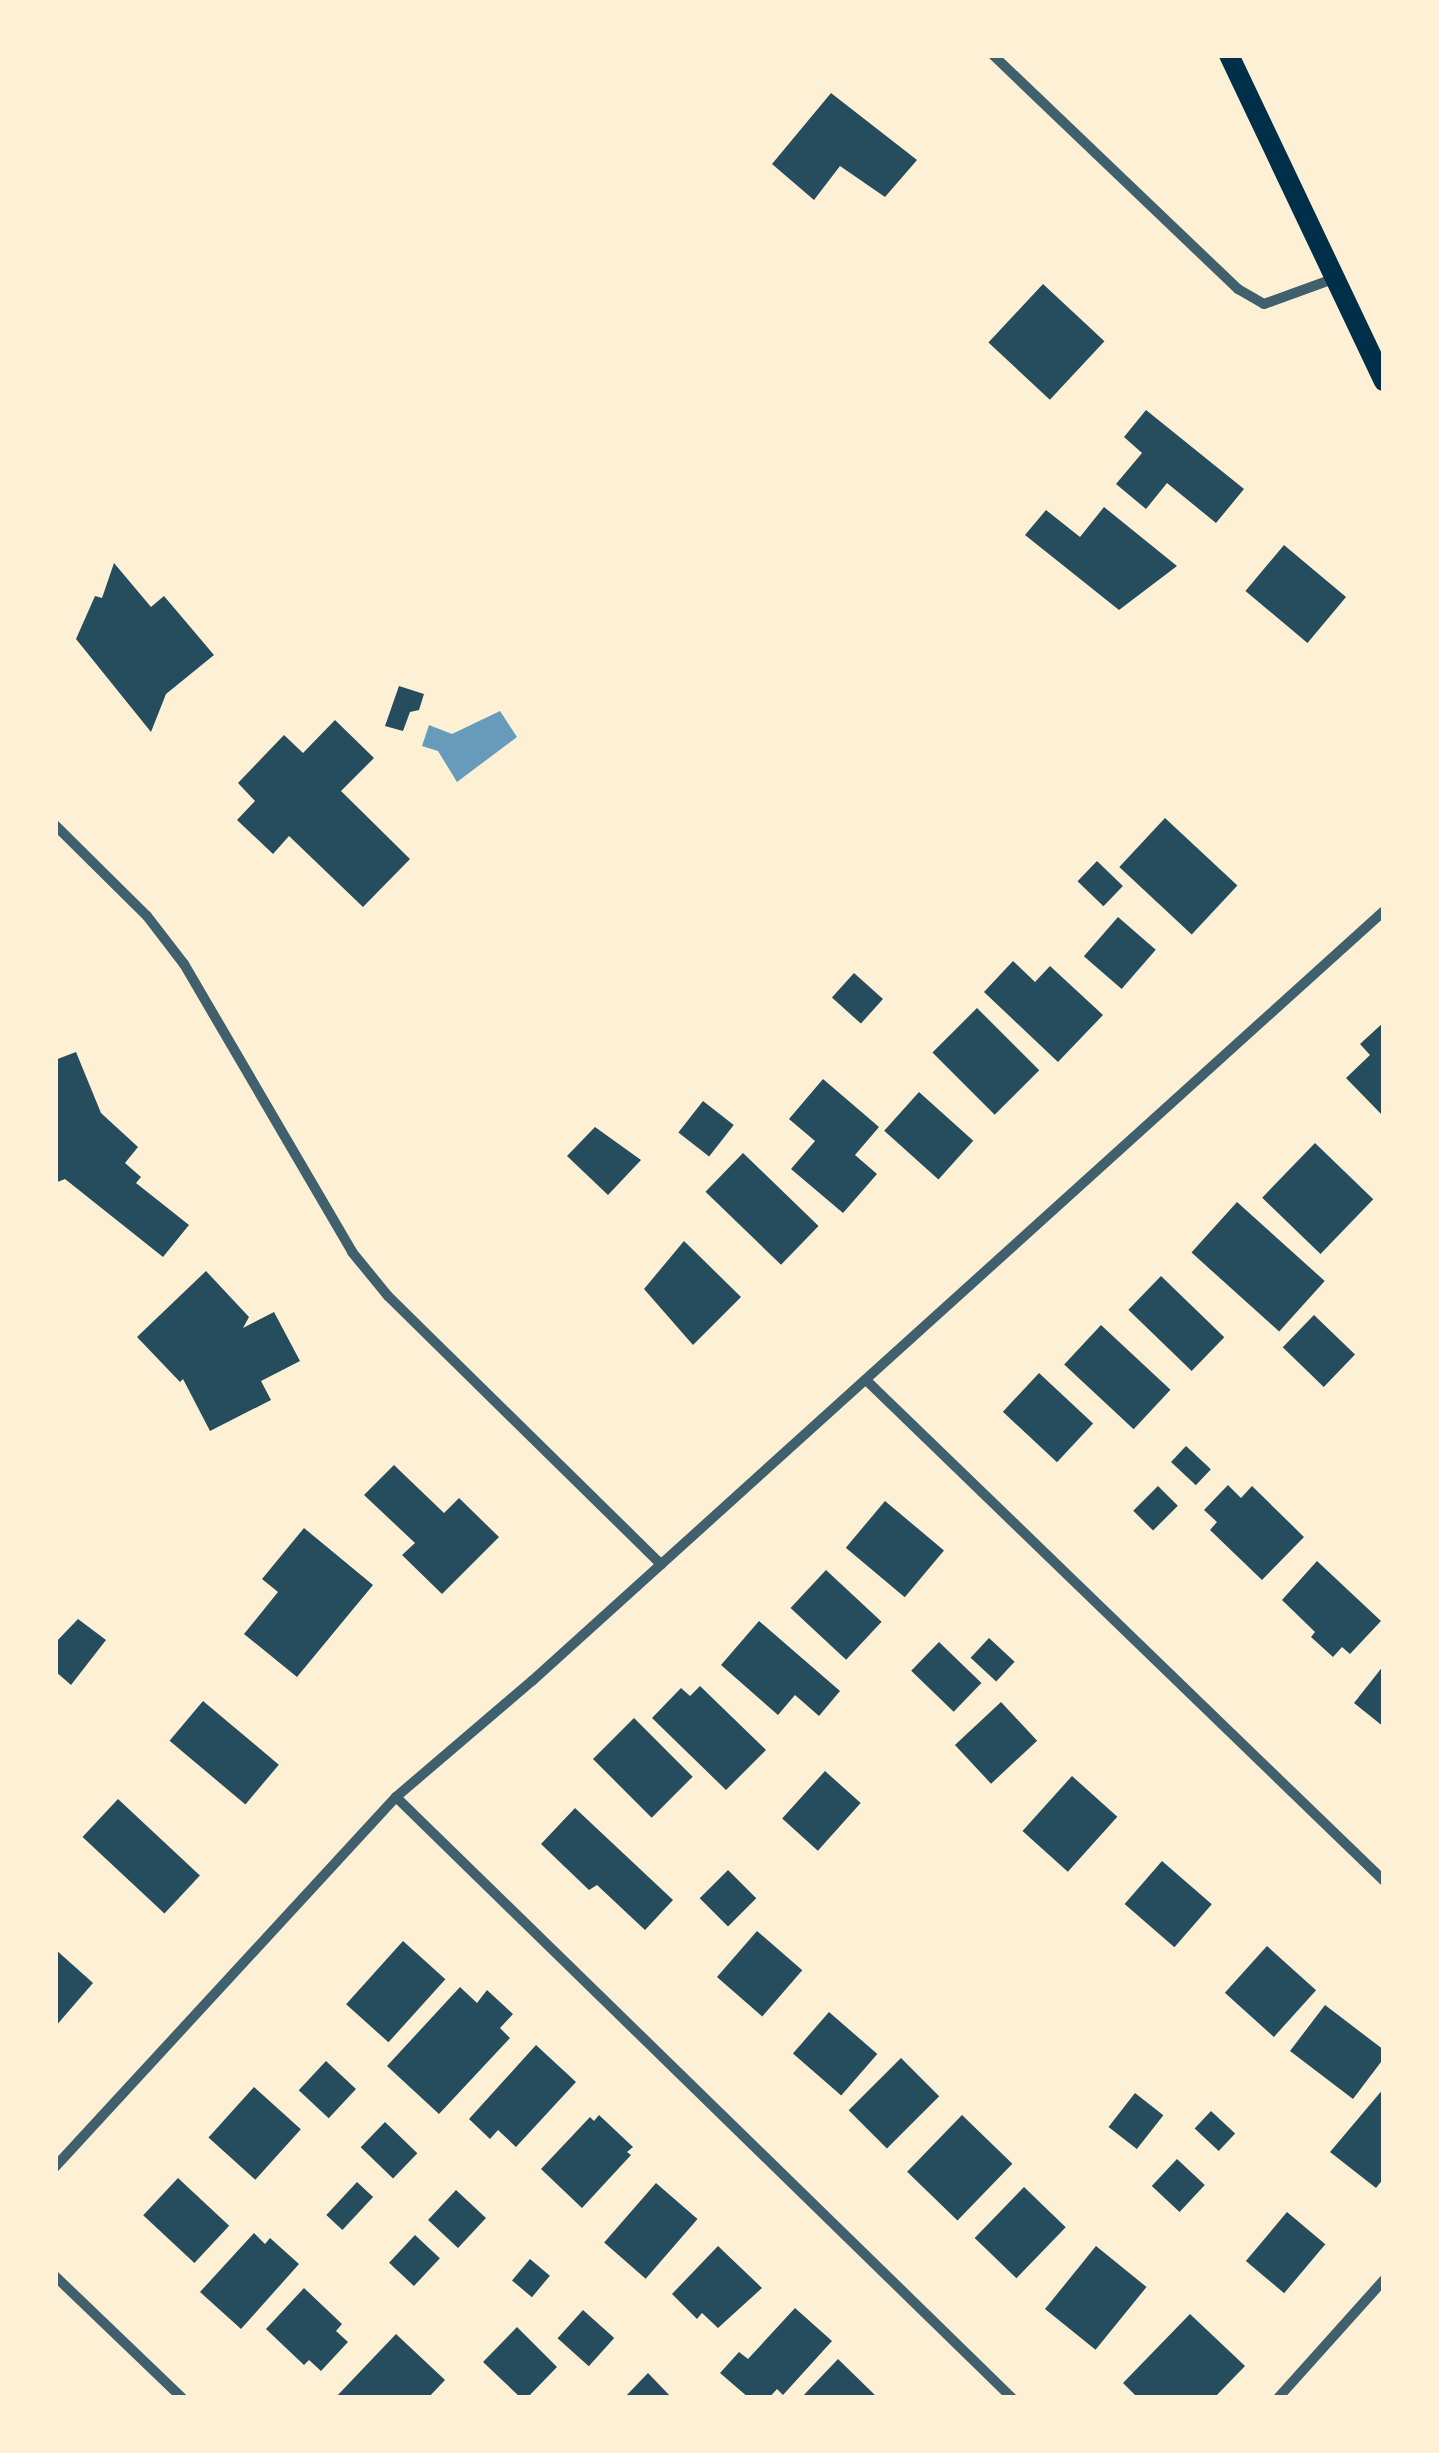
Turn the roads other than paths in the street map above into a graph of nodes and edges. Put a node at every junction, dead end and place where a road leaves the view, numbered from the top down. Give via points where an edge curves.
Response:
1 (993, 55) edge
2 (1228, 55) edge
3 (1336, 278) junction
4 (1384, 381) edge
5 (55, 825) edge
6 (1384, 911) edge
7 (866, 1380) junction
8 (661, 1564) junction
9 (396, 1797) junction
10 (1384, 1881) edge
11 (55, 2168) edge
12 (55, 2276) edge
13 (1384, 2280) edge
14 (182, 2398) edge
15 (1012, 2398) edge
16 (1278, 2398) edge

1 - 3 street via 1238,289 1264,304
2 - 3 main road
3 - 4 main road
5 - 8 street via 147,916 184,964 352,1252 388,1296
6 - 7 street
7 - 8 street
7 - 10 street
8 - 9 street
9 - 11 street
9 - 15 street
12 - 14 street
13 - 16 street

